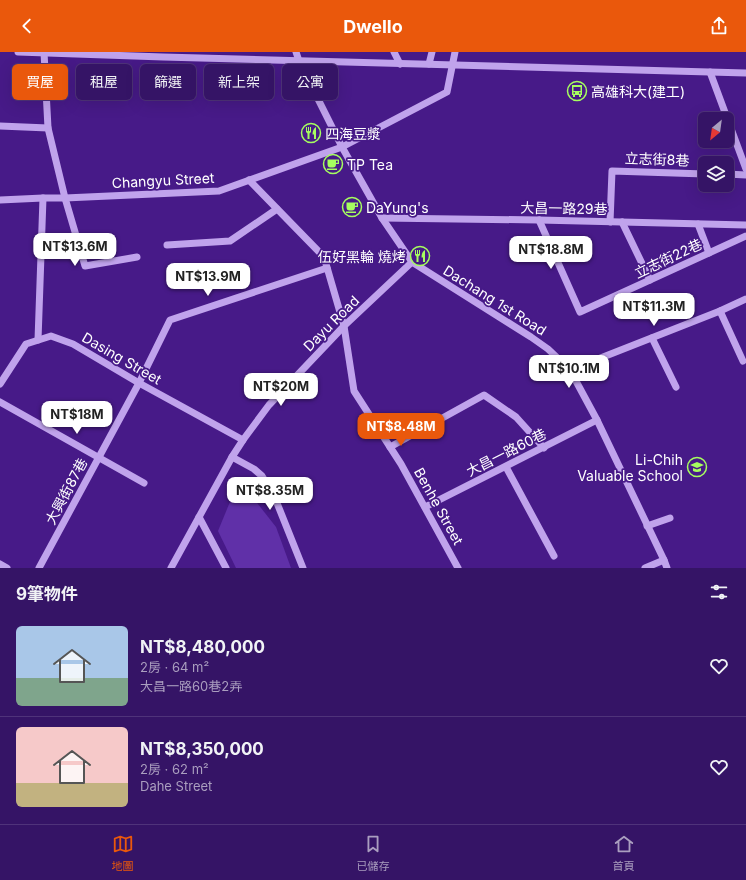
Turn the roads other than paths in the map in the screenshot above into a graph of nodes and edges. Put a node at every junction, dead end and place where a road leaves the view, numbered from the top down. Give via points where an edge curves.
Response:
1 (18, 52) edge
2 (44, 52) edge
3 (296, 52) edge
4 (394, 52) edge
5 (432, 52) edge
6 (455, 52) edge
7 (163, 54) edge
8 (299, 61) junction
9 (400, 64) junction
10 (430, 64) junction
11 (453, 65) junction
12 (710, 72) junction
13 (746, 73) edge
14 (0, 126) edge
15 (48, 128) junction
16 (342, 147) junction
17 (746, 169) edge
18 (698, 174) edge
19 (734, 174) edge
20 (746, 175) edge
21 (249, 180) junction
22 (43, 198) junction
23 (65, 198) junction
24 (0, 200) edge
25 (277, 209) junction
26 (382, 218) junction
27 (539, 220) junction
28 (610, 222) junction
29 (622, 222) junction
30 (698, 224) junction
31 (746, 225) edge
32 (746, 236) edge
33 (167, 245) dead end
34 (709, 253) junction
35 (137, 257) dead end
36 (412, 262) junction
37 (327, 268) junction
38 (650, 280) junction
39 (746, 299) edge
40 (720, 311) junction
41 (344, 326) junction
42 (652, 338) junction
43 (38, 340) junction
44 (743, 361) dead end
45 (570, 370) junction
46 (139, 383) junction
47 (0, 384) edge
48 (676, 387) dead end
49 (0, 402) edge
50 (597, 420) junction
51 (242, 440) junction
52 (390, 447) junction
53 (544, 448) junction
54 (232, 457) junction
55 (99, 458) junction
56 (506, 467) junction
57 (144, 483) dead end
58 (426, 507) junction
59 (199, 517) junction
60 (670, 518) dead end
61 (647, 526) junction
62 (554, 556) dead end
63 (664, 560) junction
64 (0, 564) edge
65 (7, 568) edge
66 (39, 568) edge
67 (171, 568) edge
68 (226, 568) edge
69 (303, 568) edge
70 (458, 568) edge
71 (645, 568) edge
72 (666, 568) edge

1 - 2 street
2 - 7 street
2 - 15 street
3 - 8 street, Dachang 1st Road
4 - 9 street
5 - 10 street
6 - 11 street, Changyu Street
7 - 8 street
8 - 9 street
8 - 16 street, Dachang 1st Road
9 - 10 street
10 - 11 street
11 - 12 street
11 - 16 street, Changyu Street via 447,92
12 - 13 street
12 - 17 street
14 - 15 street
15 - 23 street
16 - 21 street, Changyu Street
16 - 26 street, Dachang 1st Road
18 - 28 street, 立志街8巷 via 612,171
19 - 20 street
21 - 23 street, Changyu Street via 219,191
21 - 25 street, Benhe Street
22 - 23 street, Changyu Street
22 - 24 street, Changyu Street
22 - 43 street
23 - 35 street via 85,266
25 - 33 street via 230,241
25 - 37 street, Benhe Street via 324,258
26 - 27 street, 大昌一路29巷
26 - 36 street, Dachang 1st Road
27 - 28 street, 大昌一路29巷
27 - 38 street, 立志街22巷 via 580,312
28 - 29 street, 大昌一路29巷
29 - 30 street, 大昌一路29巷
29 - 38 street
30 - 31 street, 大昌一路29巷
30 - 34 street
32 - 34 street, 立志街22巷
34 - 38 street, 立志街22巷
36 - 41 street, Dayu Road
36 - 45 street, Dachang 1st Road via 548,348
37 - 41 street, Benhe Street
37 - 46 street, 大興街87巷 via 170,320
39 - 40 street
40 - 42 street
40 - 44 street
41 - 51 street, Dayu Road via 269,405
41 - 52 street, Benhe Street via 354,391
42 - 45 street
42 - 48 street
43 - 46 street, Dasing Street via 51,336 73,344
43 - 47 street, Dasing Street via 26,344
45 - 50 street, Dachang 1st Road
46 - 51 street, Dasing Street
46 - 55 street, 大興街87巷
49 - 55 street
50 - 53 street, 大昌一路60巷
50 - 61 street, Dachang 1st Road
51 - 54 street, Dayu Road
52 - 53 street via 484,395 516,417
52 - 58 street, Benhe Street
53 - 56 street, 大昌一路60巷
54 - 59 street, Dayu Road
54 - 69 street via 262,476 275,498
55 - 57 street
55 - 66 street, 大興街87巷
56 - 58 street, 大昌一路60巷
56 - 62 street
58 - 70 street, Benhe Street
59 - 67 street, Dayu Road
59 - 68 street
60 - 61 street
61 - 63 street, Dachang 1st Road
63 - 71 street
63 - 72 street, Dachang 1st Road
64 - 65 street

